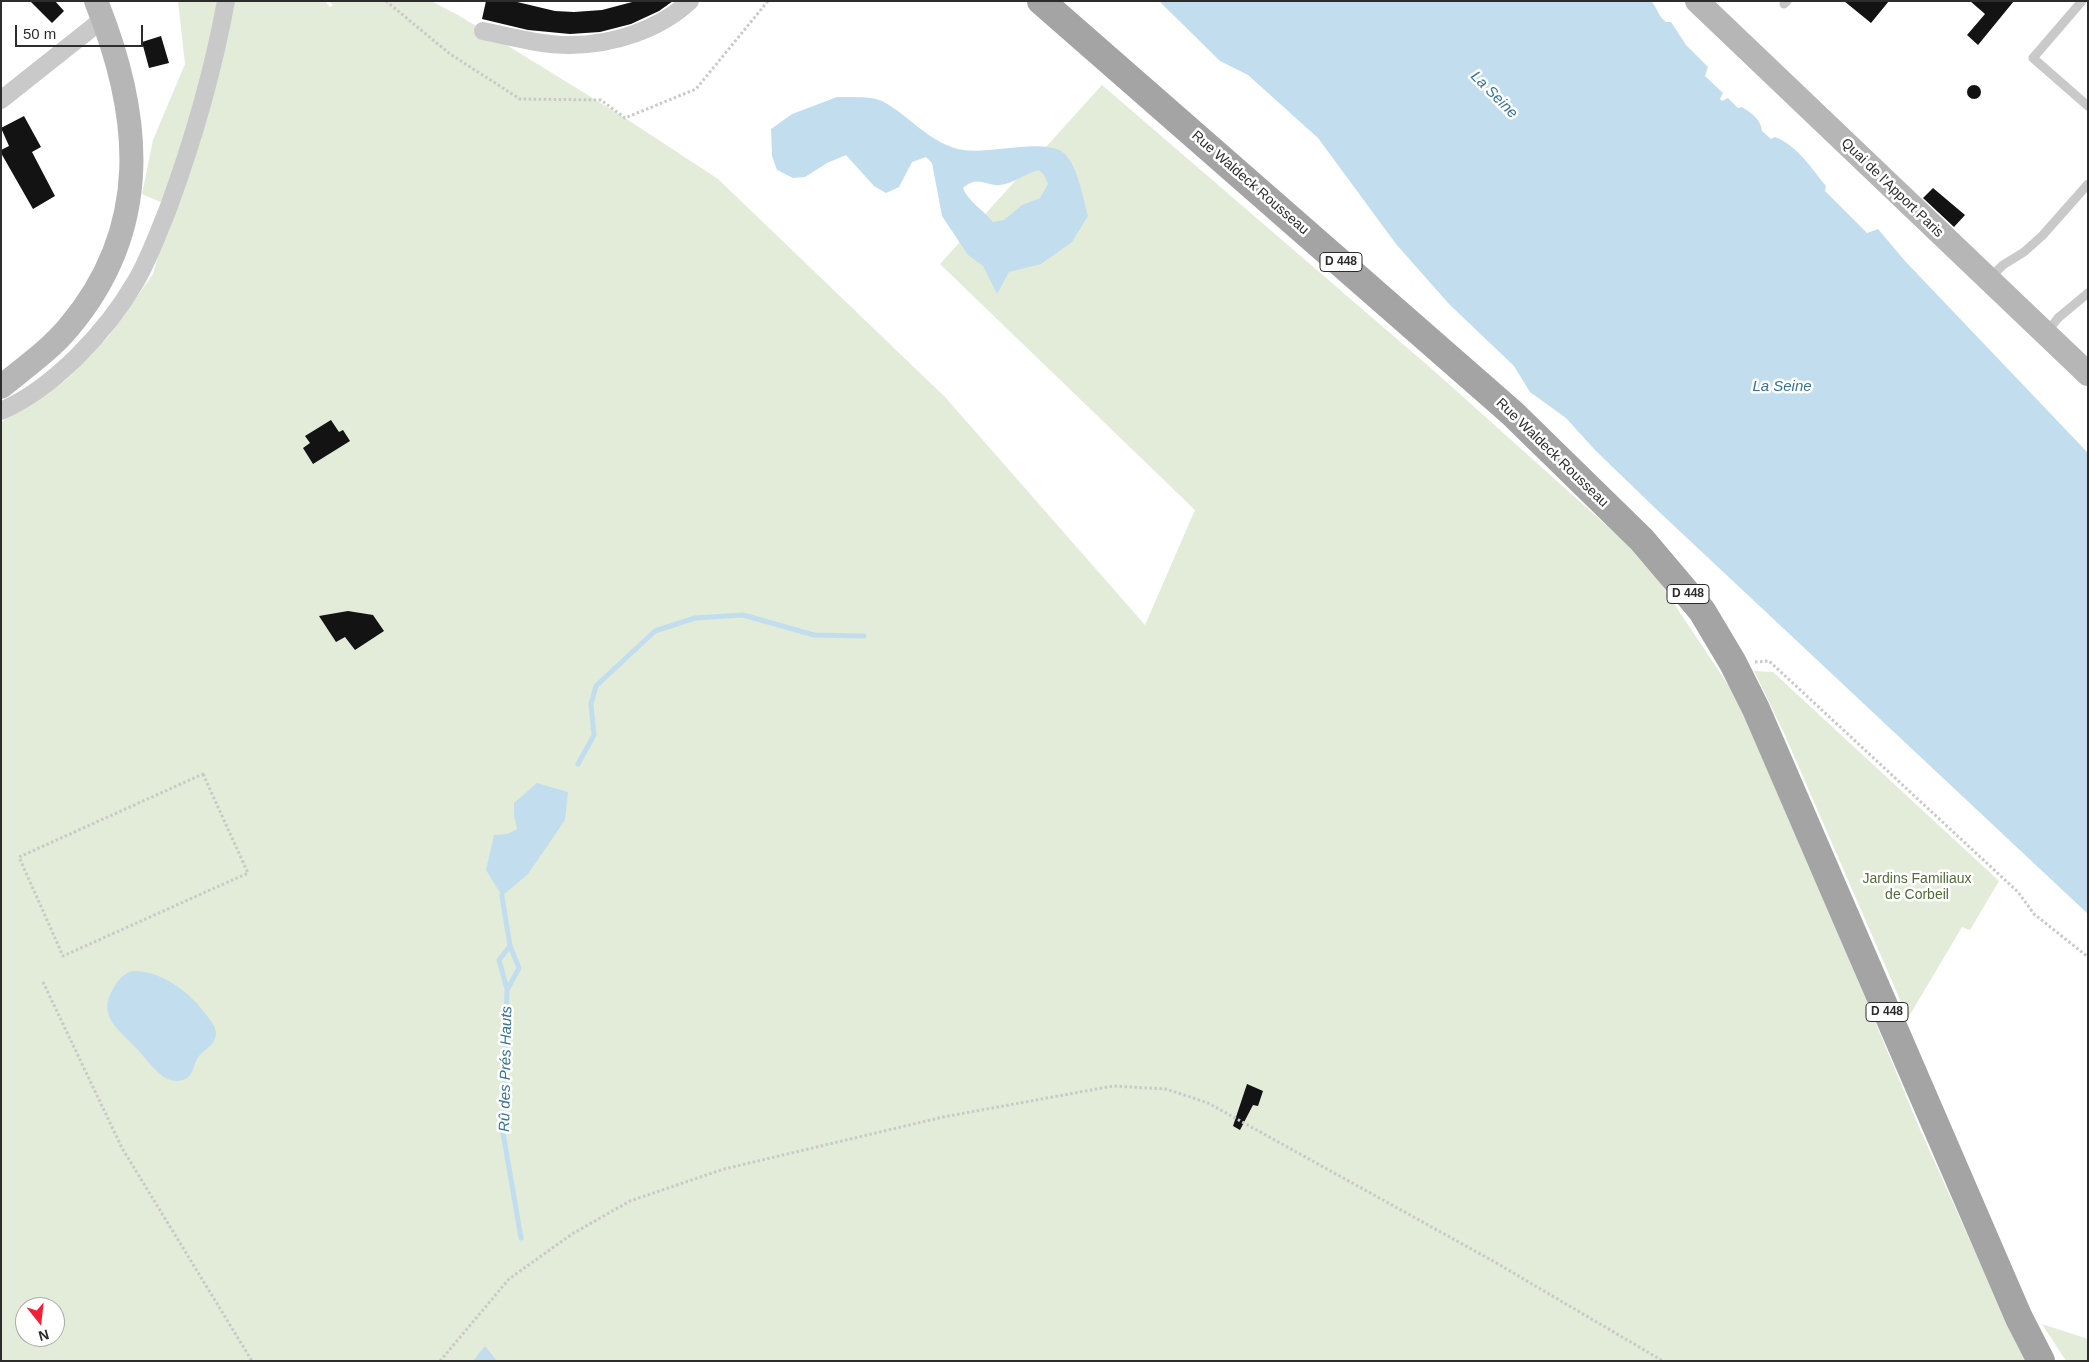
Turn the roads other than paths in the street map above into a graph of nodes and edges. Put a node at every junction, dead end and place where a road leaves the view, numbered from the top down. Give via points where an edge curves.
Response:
1 (226, 1) edge
2 (690, 1) edge
3 (1041, 1) edge
4 (1697, 1) edge
5 (2082, 1) edge
6 (100, 10) edge
7 (483, 31) dead end
8 (1, 100) edge
9 (2088, 106) edge
10 (2088, 184) edge
11 (1988, 281) junction
12 (2088, 293) edge
13 (2045, 334) junction
14 (2088, 374) edge
15 (1, 387) edge
16 (1, 410) edge
17 (2041, 1361) edge

1 - 16 street via 196,127 176,188 136,281 112,317 53,378 14,405
2 - 7 street via 653,27 613,40 571,45
3 - 17 main road, Rue Waldeck Rousseau / D 448 via 1512,413 1633,531 1702,611 1756,709 2019,1318
4 - 11 main road, Quai de l'Apport Paris
5 - 9 lane via 2033,58
6 - 8 street
6 - 15 main road via 115,56 131,131 133,166 120,239 93,295 68,327 45,351
10 - 11 lane via 2042,236 2003,265
11 - 13 main road, Quai de l'Apport Paris
12 - 13 lane via 2058,318
13 - 14 main road, Quai de l'Apport Paris

